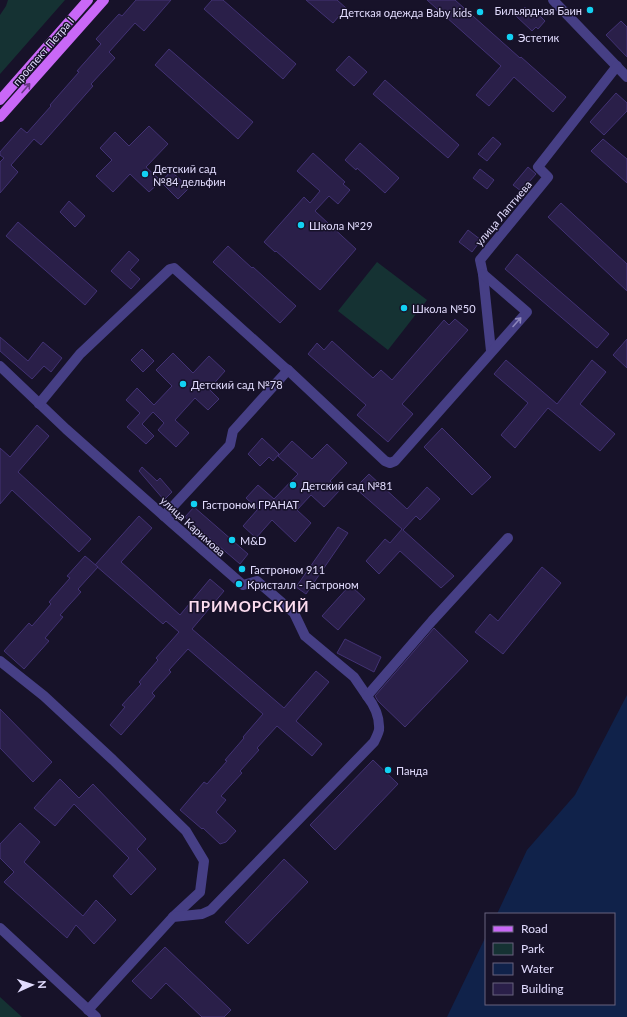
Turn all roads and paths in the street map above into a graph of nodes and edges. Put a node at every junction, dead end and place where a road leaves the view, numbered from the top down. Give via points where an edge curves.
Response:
1 (88, 0) edge
2 (104, 0) edge
3 (553, 0) edge
4 (616, 66) junction
5 (627, 77) edge
6 (0, 100) edge
7 (0, 117) edge
8 (483, 274) junction
9 (492, 351) junction
10 (0, 366) edge
11 (288, 370) junction
12 (39, 404) junction
13 (164, 516) junction
14 (508, 538) dead end
15 (0, 661) edge
16 (367, 696) junction
17 (173, 917) junction
18 (0, 928) edge
19 (88, 1010) junction
20 (96, 1017) edge

1 - 6 main road, проспект Петра I
7 -> 2 main road, проспект Петра I
3 - 4 street
4 - 5 street
4 - 8 street, улица Лаптиева via 538,167 548,177 480,260
8 - 9 street, улица Лаптиева
9 -> 8 street via 526,312
9 - 11 street via 395,461 390,463
10 - 12 street, улица Каримова
11 - 12 street via 172,268 80,354
11 - 13 street via 233,431 230,446
12 - 13 street, улица Каримова
13 - 16 street, улица Каримова via 243,585 257,582 294,613 305,636 354,678
14 - 16 street
15 - 17 street via 50,701 186,831 204,861 200,892
16 - 17 street via 374,705 378,717 379,730 374,742 211,910 202,914
17 - 19 street
18 - 19 street
19 - 20 street

